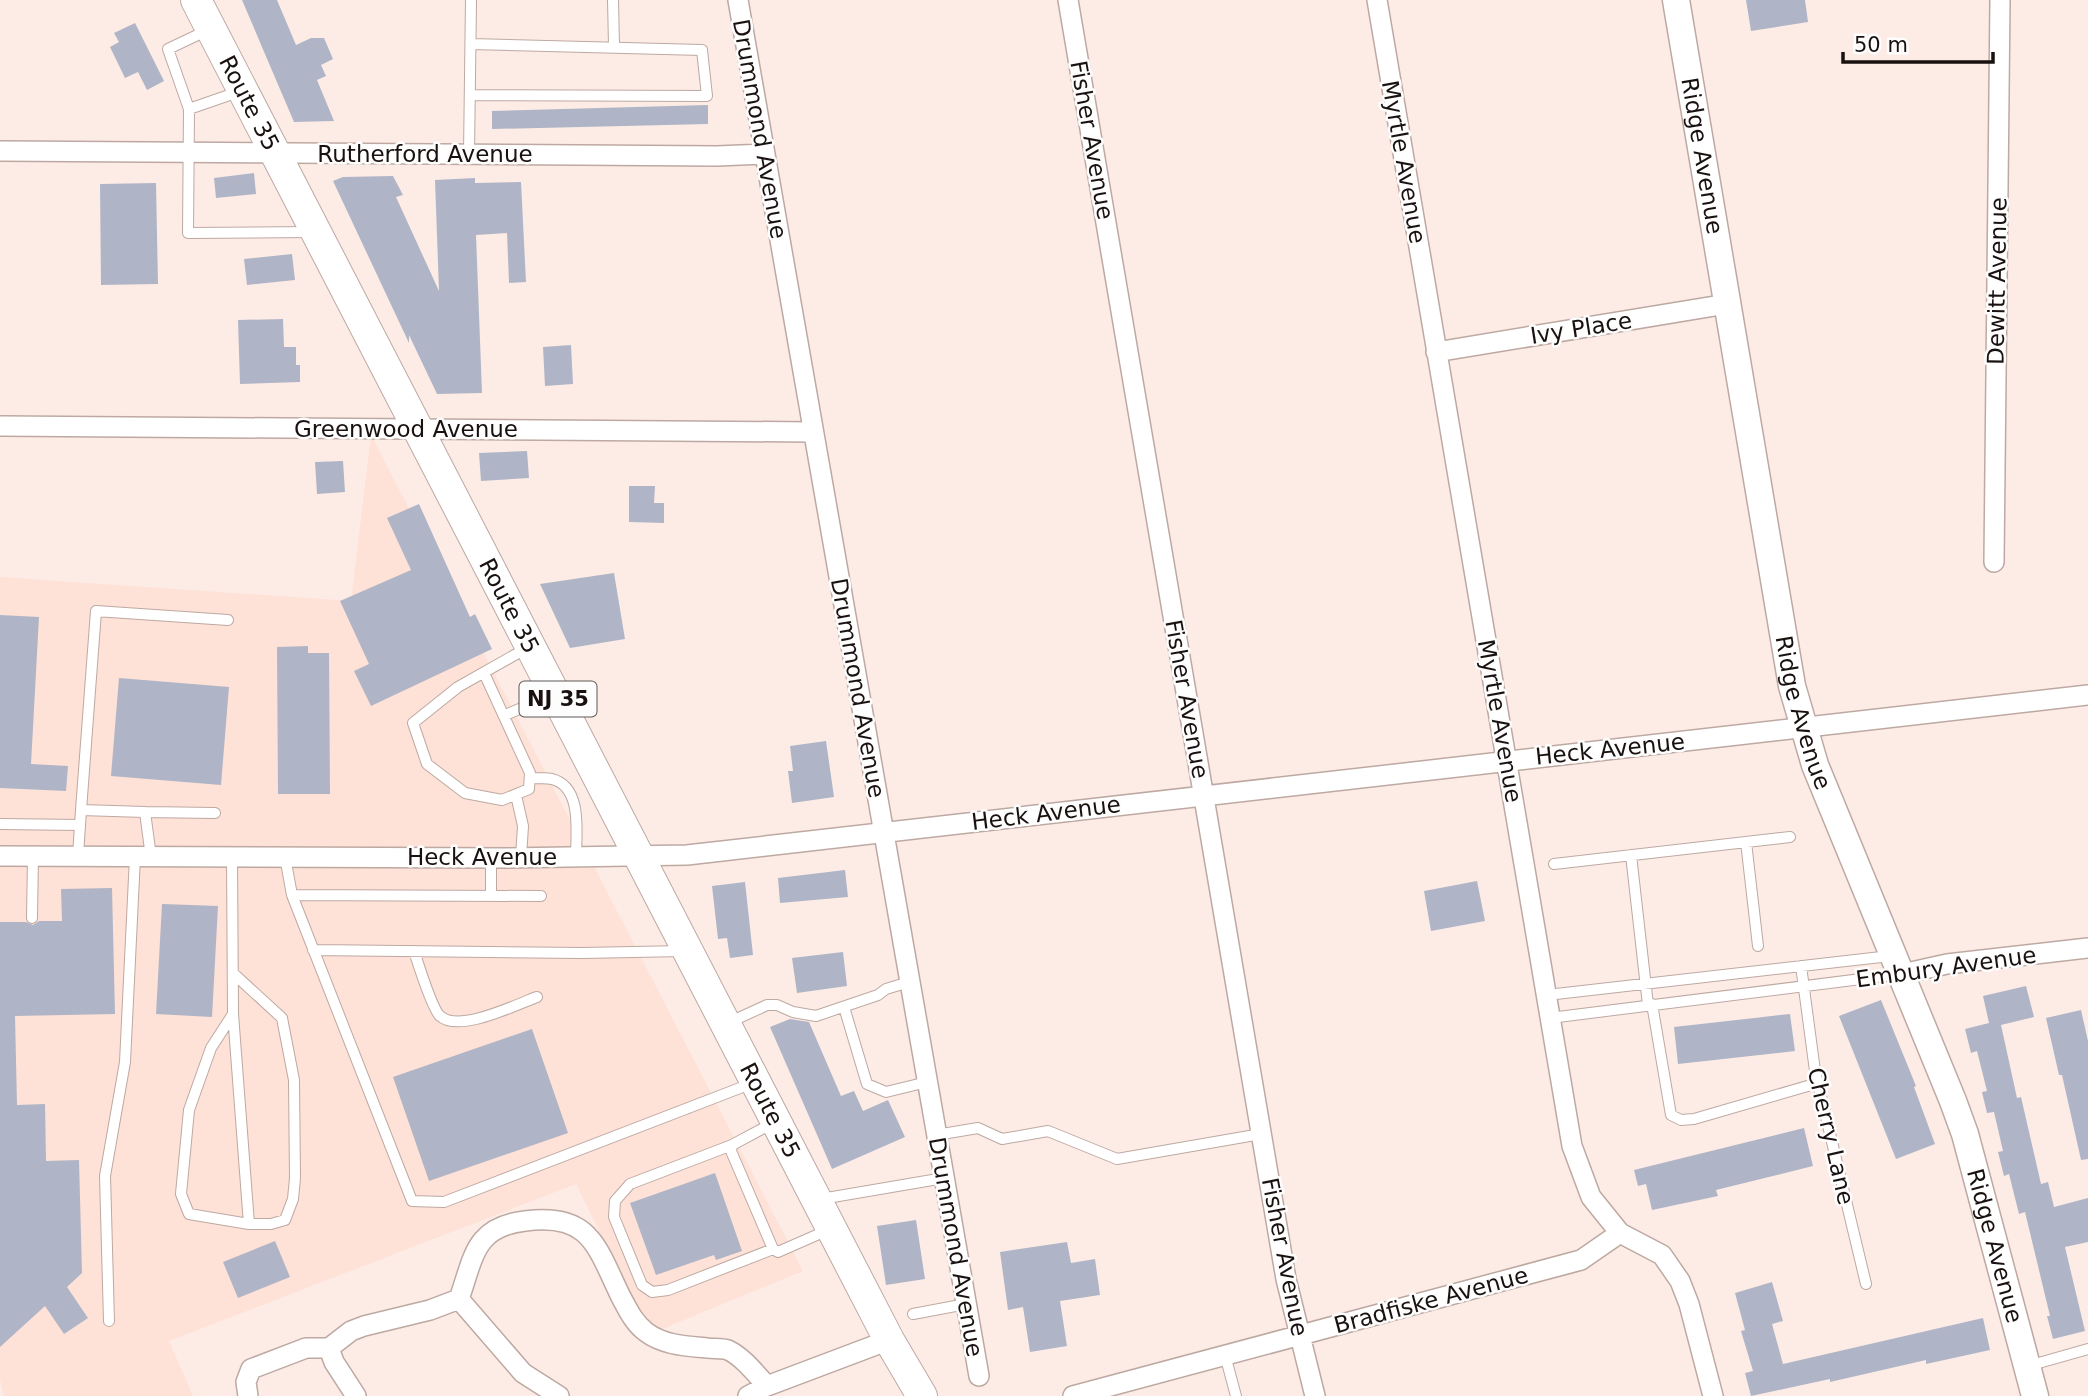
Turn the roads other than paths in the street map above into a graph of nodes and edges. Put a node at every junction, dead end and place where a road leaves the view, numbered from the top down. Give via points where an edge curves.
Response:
1 (197, 0) edge
2 (471, 0) edge
3 (613, 0) edge
4 (738, 0) edge
5 (1068, 0) edge
6 (1377, 0) edge
7 (1676, 0) edge
8 (2000, 0) edge
9 (211, 29) junction
10 (471, 44) junction
11 (614, 46) junction
12 (243, 90) junction
13 (471, 95) junction
14 (189, 109) junction
15 (0, 151) edge
16 (189, 152) junction
17 (276, 153) junction
18 (469, 154) junction
19 (765, 154) junction
20 (316, 232) junction
21 (1727, 304) junction
22 (1436, 352) junction
23 (0, 426) edge
24 (418, 429) junction
25 (813, 432) junction
26 (1994, 562) dead end
27 (228, 620) dead end
28 (530, 646) junction
29 (484, 673) junction
30 (555, 694) junction
31 (2088, 695) edge
32 (505, 715) junction
33 (1804, 727) junction
34 (1507, 761) junction
35 (530, 778) junction
36 (516, 794) junction
37 (1203, 795) junction
38 (81, 810) junction
39 (145, 812) junction
40 (215, 813) dead end
41 (0, 824) edge
42 (80, 825) junction
43 (883, 832) junction
44 (1790, 837) dead end
45 (1746, 842) junction
46 (1631, 855) junction
47 (0, 856) edge
48 (33, 856) junction
49 (78, 856) junction
50 (639, 856) junction
51 (143, 857) junction
52 (232, 857) junction
53 (285, 857) junction
54 (576, 857) junction
55 (491, 858) junction
56 (521, 858) junction
57 (1554, 864) dead end
58 (292, 895) junction
59 (491, 896) junction
60 (541, 896) dead end
61 (32, 918) dead end
62 (1758, 946) dead end
63 (2088, 948) edge
64 (313, 950) junction
65 (414, 951) junction
66 (688, 951) junction
67 (1898, 965) junction
68 (1801, 966) junction
69 (234, 974) junction
70 (909, 982) junction
71 (1645, 985) junction
72 (1804, 986) junction
73 (1547, 995) junction
74 (537, 997) dead end
75 (1650, 1004) junction
76 (844, 1007) junction
77 (233, 1014) junction
78 (1550, 1017) junction
79 (726, 1024) junction
80 (756, 1082) junction
81 (927, 1082) junction
82 (1818, 1083) junction
83 (777, 1121) junction
84 (1261, 1134) junction
85 (936, 1135) junction
86 (732, 1145) junction
87 (944, 1178) junction
88 (817, 1200) junction
89 (249, 1224) junction
90 (832, 1228) junction
91 (1620, 1233) junction
92 (773, 1249) junction
93 (1866, 1284) dead end
94 (459, 1299) junction
95 (966, 1304) junction
96 (913, 1314) dead end
97 (109, 1321) dead end
98 (1299, 1336) junction
99 (889, 1340) junction
100 (329, 1348) junction
101 (2088, 1349) edge
102 (1225, 1355) junction
103 (2027, 1366) junction
104 (979, 1376) dead end
105 (767, 1386) junction
106 (1114, 1391) edge
107 (248, 1396) edge
108 (356, 1396) edge
109 (559, 1396) edge
110 (748, 1396) edge
111 (922, 1396) edge
112 (1073, 1396) edge
113 (1236, 1396) edge
114 (1315, 1396) edge
115 (1713, 1396) edge
116 (2035, 1396) edge

1 - 9 main road, Route 35 / NJ 35
2 - 10 lane
3 - 11 lane
4 - 19 street, Drummond Avenue
5 - 37 street, Fisher Avenue
6 - 22 street, Myrtle Avenue
7 - 21 street, Ridge Avenue
8 - 26 street, Dewitt Avenue
9 - 12 main road, Route 35 / NJ 35
9 - 14 lane via 168,49
10 - 11 lane
10 - 13 lane
11 - 13 lane via 702,50 706,96
12 - 14 lane
12 - 17 main road, Route 35 / NJ 35
13 - 18 lane
14 - 16 lane
15 - 16 street, Rutherford Avenue
16 - 17 street, Rutherford Avenue
16 - 20 lane via 188,233
17 - 18 street, Rutherford Avenue
17 - 20 main road, Route 35 / NJ 35
18 - 19 street, Rutherford Avenue
19 - 25 street, Drummond Avenue
20 - 24 main road, Route 35 / NJ 35
21 - 22 street, Ivy Place
21 - 33 street, Ridge Avenue via 1792,685
22 - 34 street, Myrtle Avenue
23 - 24 street, Greenwood Avenue
24 - 25 street, Greenwood Avenue
24 - 28 main road, Route 35 / NJ 35
25 - 43 street, Drummond Avenue
27 - 38 lane via 96,611
28 - 29 lane
28 - 30 main road, Route 35 / NJ 35
29 - 32 lane
29 - 36 lane via 458,687 413,723 427,764 465,793 502,800
30 - 32 lane
30 - 50 main road, Route 35 / NJ 35
31 - 33 street, Heck Avenue
32 - 35 lane
33 - 34 street, Heck Avenue
33 - 67 street, Ridge Avenue via 1815,765
34 - 37 street, Heck Avenue
34 - 73 street, Myrtle Avenue
35 - 36 lane via 529,789
35 - 54 lane via 554,779 572,794
36 - 56 lane via 523,826
37 - 43 street, Heck Avenue
37 - 84 street, Fisher Avenue
38 - 39 lane
38 - 42 lane
39 - 40 lane
39 - 51 lane
41 - 42 lane
42 - 49 lane
43 - 50 street, Heck Avenue via 687,855
43 - 70 street, Drummond Avenue
44 - 45 lane
45 - 46 lane
45 - 62 lane
46 - 57 lane
46 - 71 lane
47 - 48 street, Heck Avenue
48 - 49 street, Heck Avenue
48 - 61 lane
49 - 51 street, Heck Avenue
50 - 54 street, Heck Avenue
50 - 66 main road, Route 35 / NJ 35
51 - 52 street, Heck Avenue
51 - 97 lane via 125,1062 105,1177
52 - 53 street, Heck Avenue
52 - 69 lane
53 - 55 street, Heck Avenue
53 - 58 lane
54 - 56 street, Heck Avenue
55 - 56 street, Heck Avenue
55 - 59 lane
58 - 59 lane
58 - 64 lane
59 - 60 lane
63 - 67 street, Embury Avenue
64 - 65 lane
64 - 80 lane via 412,1201 444,1202
65 - 66 lane
65 - 74 lane via 438,1015 450,1022 466,1022
66 - 79 main road, Route 35 / NJ 35
67 - 68 lane, Embury Avenue
67 - 72 lane, Embury Avenue
67 - 103 street, Ridge Avenue via 1965,1134
68 - 71 lane, Embury Avenue
68 - 72 lane
69 - 77 lane
69 - 89 lane via 282,1018 294,1080 293,1199 285,1220
70 - 76 lane
70 - 81 street, Drummond Avenue
71 - 73 lane, Embury Avenue
71 - 75 lane
72 - 75 lane, Embury Avenue
72 - 82 lane, Cherry Lane
73 - 78 street, Myrtle Avenue
75 - 78 lane, Embury Avenue
75 - 82 lane via 1671,1115 1681,1120
76 - 79 lane via 816,1016 767,1005
76 - 81 lane via 867,1084 886,1092
77 - 89 lane
77 - 89 lane via 211,1048 189,1110 181,1194 189,1214
78 - 91 street, Myrtle Avenue via 1579,1170 1591,1197
79 - 80 main road, Route 35 / NJ 35
80 - 83 main road, Route 35 / NJ 35
81 - 85 street, Drummond Avenue
82 - 93 lane, Cherry Lane
83 - 86 lane
83 - 88 main road, Route 35 / NJ 35
84 - 85 lane via 1117,1159 1048,1131 1002,1139 978,1128
84 - 98 street, Fisher Avenue
85 - 87 street, Drummond Avenue
86 - 92 lane
86 - 92 lane via 630,1184 615,1201 614,1217 642,1285 652,1292
87 - 88 lane
87 - 95 street, Drummond Avenue
88 - 90 main road, Route 35 / NJ 35
90 - 92 lane via 778,1252
90 - 99 main road, Route 35 / NJ 35
91 - 98 street, Bradfiske Avenue via 1581,1260
91 - 115 street, Myrtle Avenue via 1662,1255 1680,1281
94 - 100 street via 364,1326
94 - 105 street via 475,1255 493,1229 533,1220 573,1224 594,1242 631,1316 644,1331 680,1346 727,1350
94 - 109 street via 523,1373
95 - 96 lane
95 - 104 street, Drummond Avenue
98 - 102 street, Bradfiske Avenue
98 - 114 street, Fisher Avenue
99 - 105 street
99 - 111 main road, Route 35 / NJ 35
100 - 107 street via 306,1348 251,1369 246,1382
100 - 108 street
101 - 103 lane
102 - 106 street, Bradfiske Avenue
102 - 113 lane
103 - 116 street, Ridge Avenue
105 - 110 street
106 - 112 street, Bradfiske Avenue

